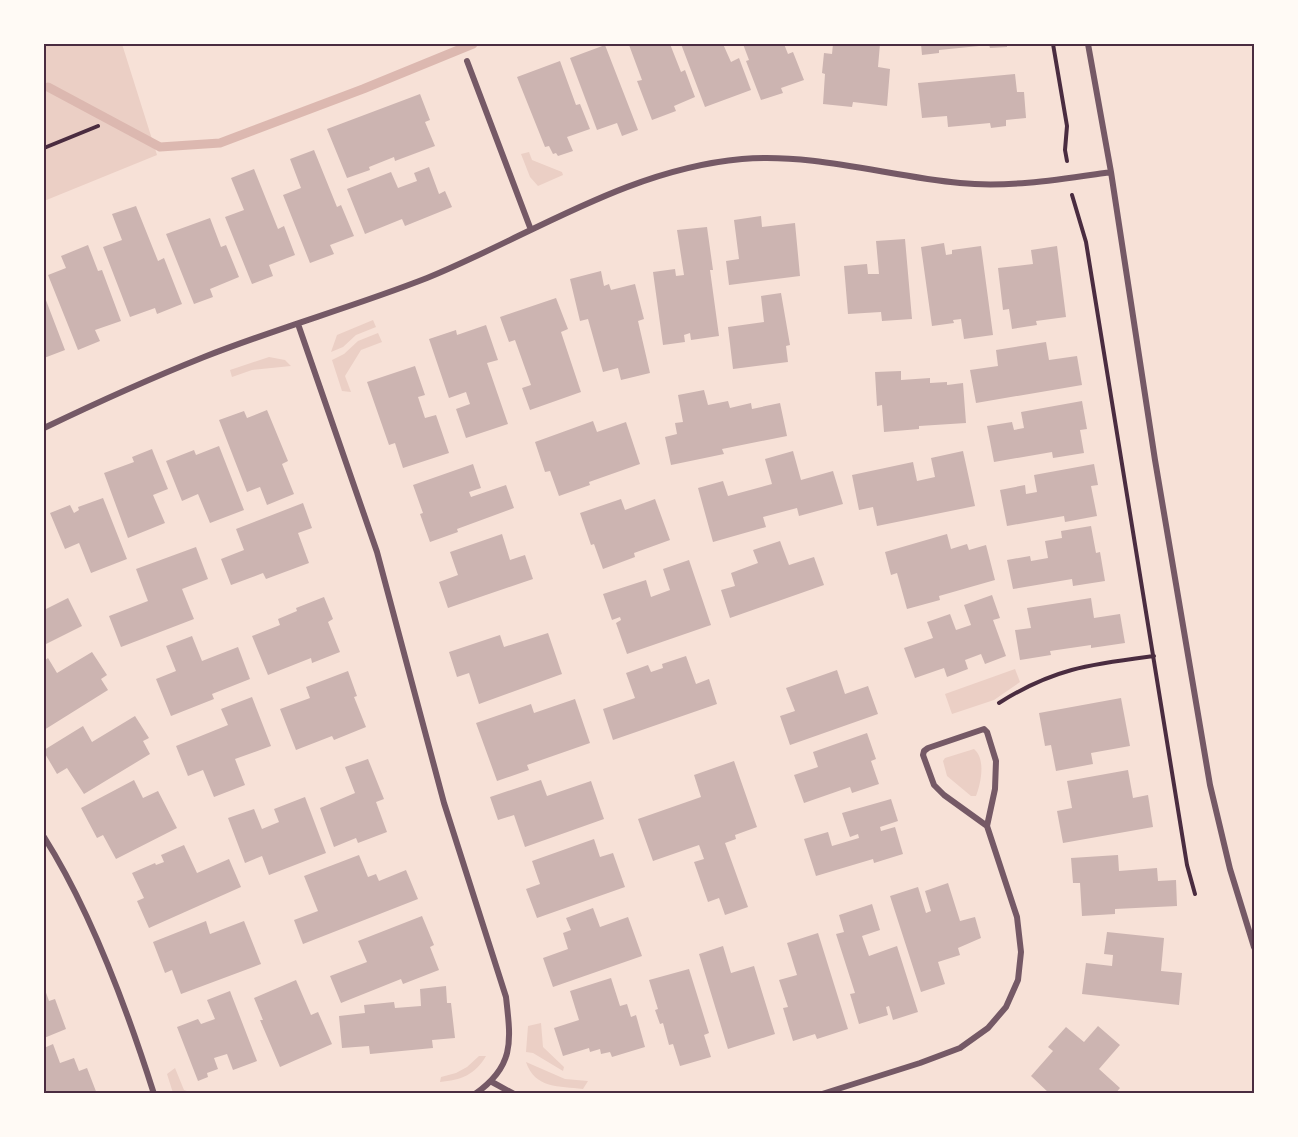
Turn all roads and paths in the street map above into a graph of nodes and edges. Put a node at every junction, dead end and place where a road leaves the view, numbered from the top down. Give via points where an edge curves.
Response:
1 (1053, 44) edge
2 (1088, 44) edge
3 (467, 61) dead end
4 (98, 126) dead end
5 (44, 148) edge
6 (1066, 157) dead end
7 (1111, 172) junction
8 (1072, 200) dead end
9 (531, 230) junction
10 (298, 324) junction
11 (44, 428) edge
12 (1154, 656) junction
13 (999, 703) dead end
14 (987, 826) junction
15 (44, 837) edge
16 (1195, 894) dead end
17 (1254, 947) edge
18 (492, 1082) junction
19 (154, 1094) edge
20 (475, 1094) edge
21 (514, 1094) edge
22 (822, 1094) edge

1 - 6 path via 1067,126
2 - 7 street
3 - 9 street
4 - 5 path
7 - 9 street via 1008,184 962,183 810,160 742,159 670,172 597,199
7 - 17 street via 1210,785
8 - 12 path via 1086,242
9 - 10 street via 424,279
10 - 11 street via 206,356
10 - 18 street via 376,552 444,803 506,997 509,1043 504,1064
12 - 13 path via 1085,665 1053,674
12 - 16 path
14 - 14 street via 934,785 924,751 980,729 987,732 996,774
14 - 22 street via 1012,898 1020,940 1018,980 1006,1006 988,1028 960,1048
15 - 19 street via 103,955
18 - 20 street
18 - 21 street

